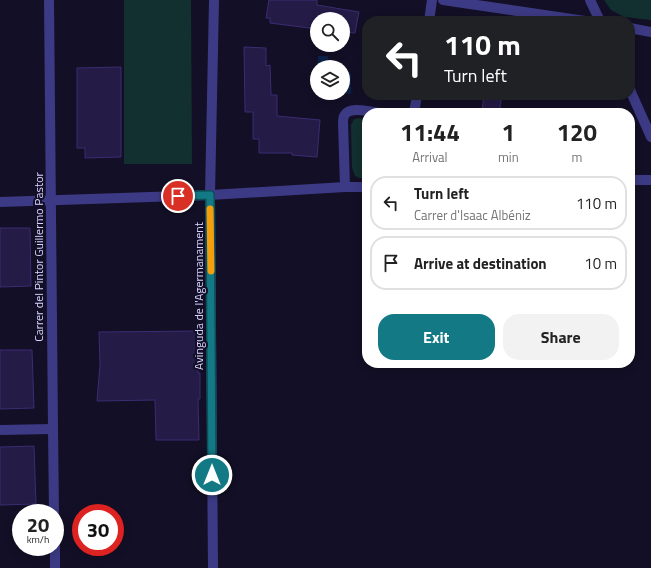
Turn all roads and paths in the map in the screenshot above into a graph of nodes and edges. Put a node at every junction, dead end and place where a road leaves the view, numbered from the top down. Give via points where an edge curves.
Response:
1 (49, 0) edge
2 (214, 0) edge
3 (432, 0) edge
4 (443, 0) edge
5 (590, 0) edge
6 (430, 16) edge
7 (550, 16) edge
8 (598, 16) edge
9 (635, 29) edge
10 (651, 32) edge
11 (634, 100) edge
12 (362, 110) edge
13 (651, 137) edge
14 (635, 180) edge
15 (651, 180) edge
16 (345, 187) junction
17 (362, 187) edge
18 (210, 195) junction
19 (51, 201) junction
20 (0, 202) edge
21 (53, 429) junction
22 (0, 430) edge
23 (54, 504) edge
24 (55, 556) edge
25 (55, 568) edge
26 (213, 568) edge

1 - 19 street, Carrer del Pintor Guillermo Pastor
2 - 18 street, Avinguda de l'Agermanament
3 - 6 street
4 - 7 street
5 - 8 street
9 - 10 street
11 - 13 street
12 - 16 street via 347,111 342,122
14 - 15 street
16 - 17 street
16 - 18 street
18 - 19 street
18 - 26 street, Avinguda de l'Agermanament
19 - 20 street
19 - 21 street, Carrer del Pintor Guillermo Pastor
21 - 22 street
21 - 23 street, Carrer del Pintor Guillermo Pastor
24 - 25 street

